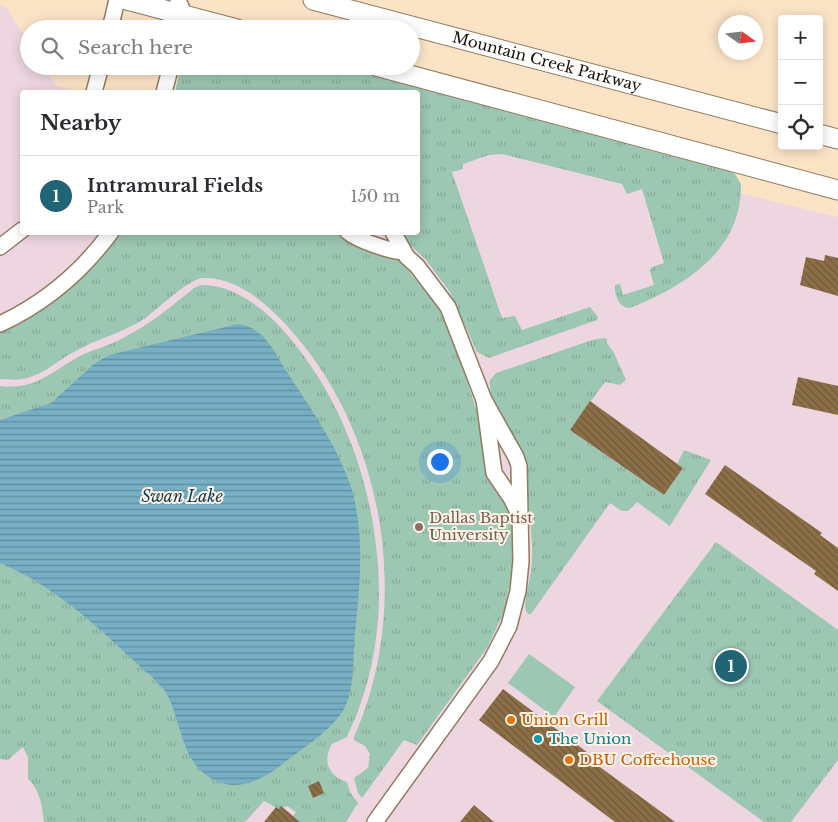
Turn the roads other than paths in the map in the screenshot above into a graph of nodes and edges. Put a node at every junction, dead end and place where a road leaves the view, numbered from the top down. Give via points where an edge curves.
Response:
1 (117, 0) edge
2 (127, 0) edge
3 (314, 0) edge
4 (181, 14) edge
5 (112, 20) edge
6 (203, 20) edge
7 (389, 20) edge
8 (420, 28) edge
9 (99, 75) edge
10 (169, 75) edge
11 (410, 75) edge
12 (95, 90) edge
13 (165, 90) edge
14 (778, 123) edge
15 (823, 135) edge
16 (838, 138) edge
17 (838, 190) edge
18 (20, 232) edge
19 (109, 235) edge
20 (352, 235) edge
21 (394, 235) edge
22 (0, 247) edge
23 (403, 252) junction
24 (0, 324) edge
25 (484, 400) junction
26 (519, 516) junction
27 (375, 822) edge

1 - 5 street
2 - 4 main road
3 - 7 main road, Mountain Creek Parkway
4 - 6 main road
8 - 14 main road, Mountain Creek Parkway
9 - 12 street
10 - 13 street
11 - 17 main road
15 - 16 main road
18 - 22 street
19 - 24 street via 72,277 34,306
20 - 23 street via 392,251
21 - 23 street
23 - 25 street via 448,307
25 - 26 street via 494,474
25 - 26 street via 517,462
26 - 27 street via 520,576 509,626 491,661

